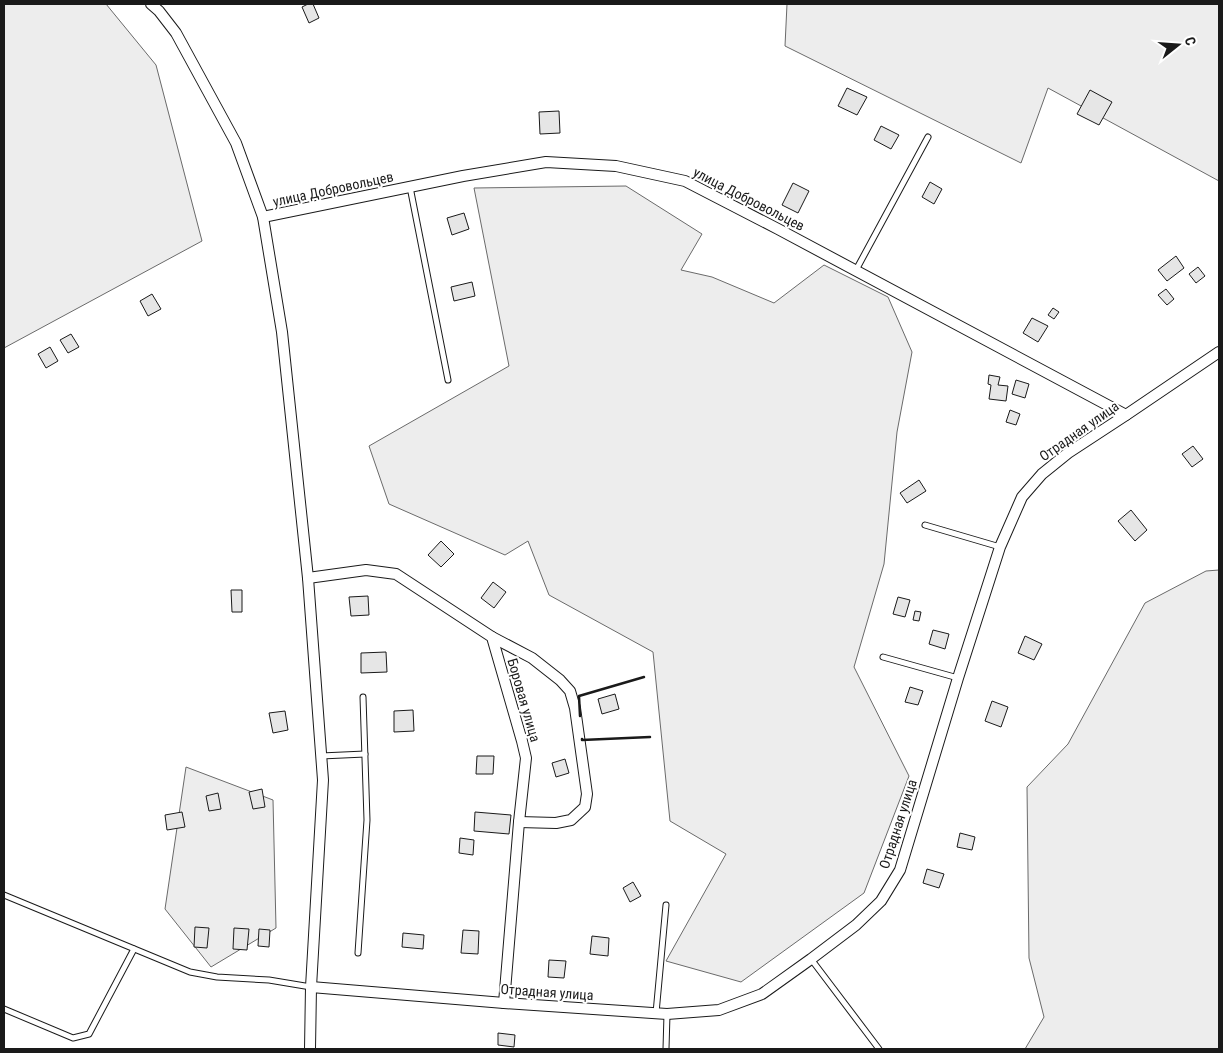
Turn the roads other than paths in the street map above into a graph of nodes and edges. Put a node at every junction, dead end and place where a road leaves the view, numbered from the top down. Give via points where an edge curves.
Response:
1 (151, 4) edge
2 (928, 137) dead end
3 (410, 187) junction
4 (263, 217) junction
5 (856, 271) junction
6 (1219, 352) edge
7 (448, 380) dead end
8 (1126, 416) junction
9 (925, 525) dead end
10 (1000, 547) junction
11 (308, 578) junction
12 (492, 638) junction
13 (884, 657) dead end
14 (958, 678) junction
15 (363, 697) dead end
16 (365, 754) junction
17 (321, 756) junction
18 (518, 822) junction
19 (4, 895) edge
20 (666, 905) dead end
21 (134, 948) junction
22 (358, 953) dead end
23 (811, 959) junction
24 (311, 987) junction
25 (504, 1003) junction
26 (4, 1009) edge
27 (656, 1013) junction
28 (667, 1014) junction
29 (310, 1049) edge
30 (666, 1049) edge
31 (879, 1049) edge

1 - 4 street via 176,33 236,143
2 - 5 lane
3 - 4 street, улица Добровольцев
3 - 5 street, улица Добровольцев via 546,162 616,166 686,181
3 - 7 lane
4 - 11 street via 282,332
5 - 8 street, улица Добровольцев
6 - 8 street, Отрадная улица
8 - 10 street, Отрадная улица via 1068,453 1042,474 1022,497
9 - 10 lane
10 - 14 street, Отрадная улица
11 - 12 street via 366,570 396,574
11 - 17 street
12 - 18 street, Боровая улица via 526,758
12 - 18 street via 532,658 570,691 587,794 585,807 572,820
13 - 14 lane
14 - 23 street, Отрадная улица via 900,870 881,901 856,925
15 - 16 lane
16 - 17 lane
16 - 22 lane via 367,820
17 - 24 street via 323,780
18 - 25 street, Боровая улица
19 - 21 lane
20 - 27 lane
21 - 24 lane via 190,972
21 - 26 lane via 89,1034 73,1038
23 - 28 street, Отрадная улица via 762,994 719,1010
23 - 31 lane
24 - 25 street, Отрадная улица
24 - 29 street
25 - 27 street, Отрадная улица
27 - 28 street, Отрадная улица
28 - 30 lane

